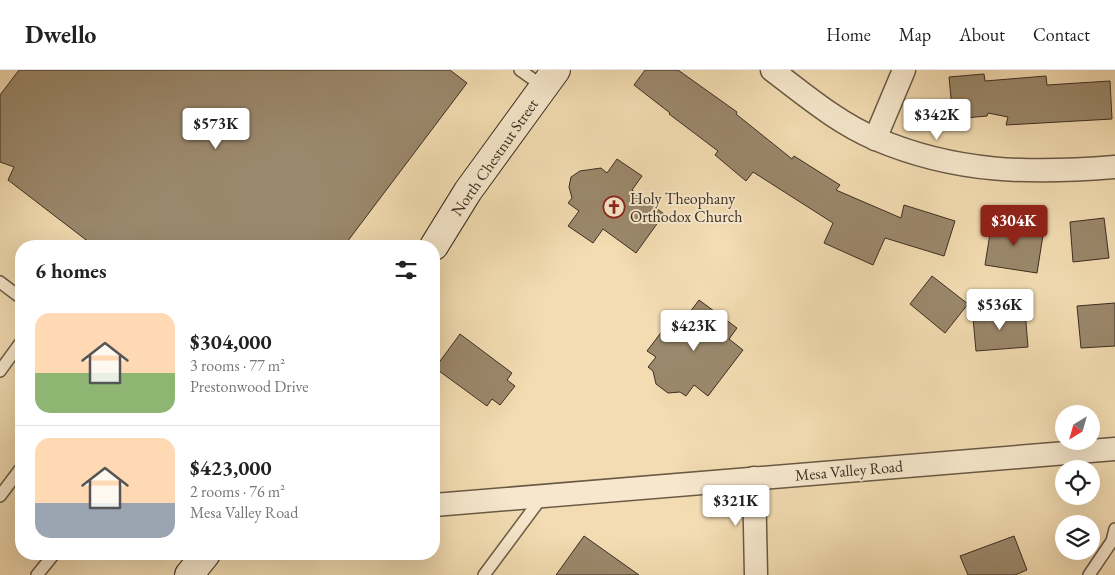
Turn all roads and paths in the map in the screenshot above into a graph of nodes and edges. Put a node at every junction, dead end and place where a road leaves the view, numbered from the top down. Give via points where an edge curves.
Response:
1 (520, 70) edge
2 (772, 70) edge
3 (904, 70) edge
4 (550, 79) edge
5 (875, 139) junction
6 (1115, 167) edge
7 (438, 240) edge
8 (0, 282) edge
9 (15, 293) edge
10 (15, 350) edge
11 (0, 370) edge
12 (1115, 449) edge
13 (15, 476) edge
14 (754, 478) junction
15 (0, 496) edge
16 (543, 496) junction
17 (440, 505) edge
18 (1115, 529) edge
19 (49, 560) edge
20 (201, 560) edge
21 (37, 575) edge
22 (189, 575) edge
23 (484, 575) edge
24 (756, 575) edge
25 (1089, 575) edge

1 - 4 lane
2 - 5 street via 821,108
3 - 5 street
4 - 7 main road, North Chestnut Street via 468,191
5 - 6 street via 936,160 976,167 1024,172
8 - 9 lane
10 - 11 lane
12 - 14 street, Mesa Valley Road
13 - 15 lane
14 - 16 street, Mesa Valley Road
14 - 24 street
16 - 17 street, Mesa Valley Road
16 - 23 lane
18 - 25 lane via 1112,541
19 - 21 lane
20 - 22 main road

